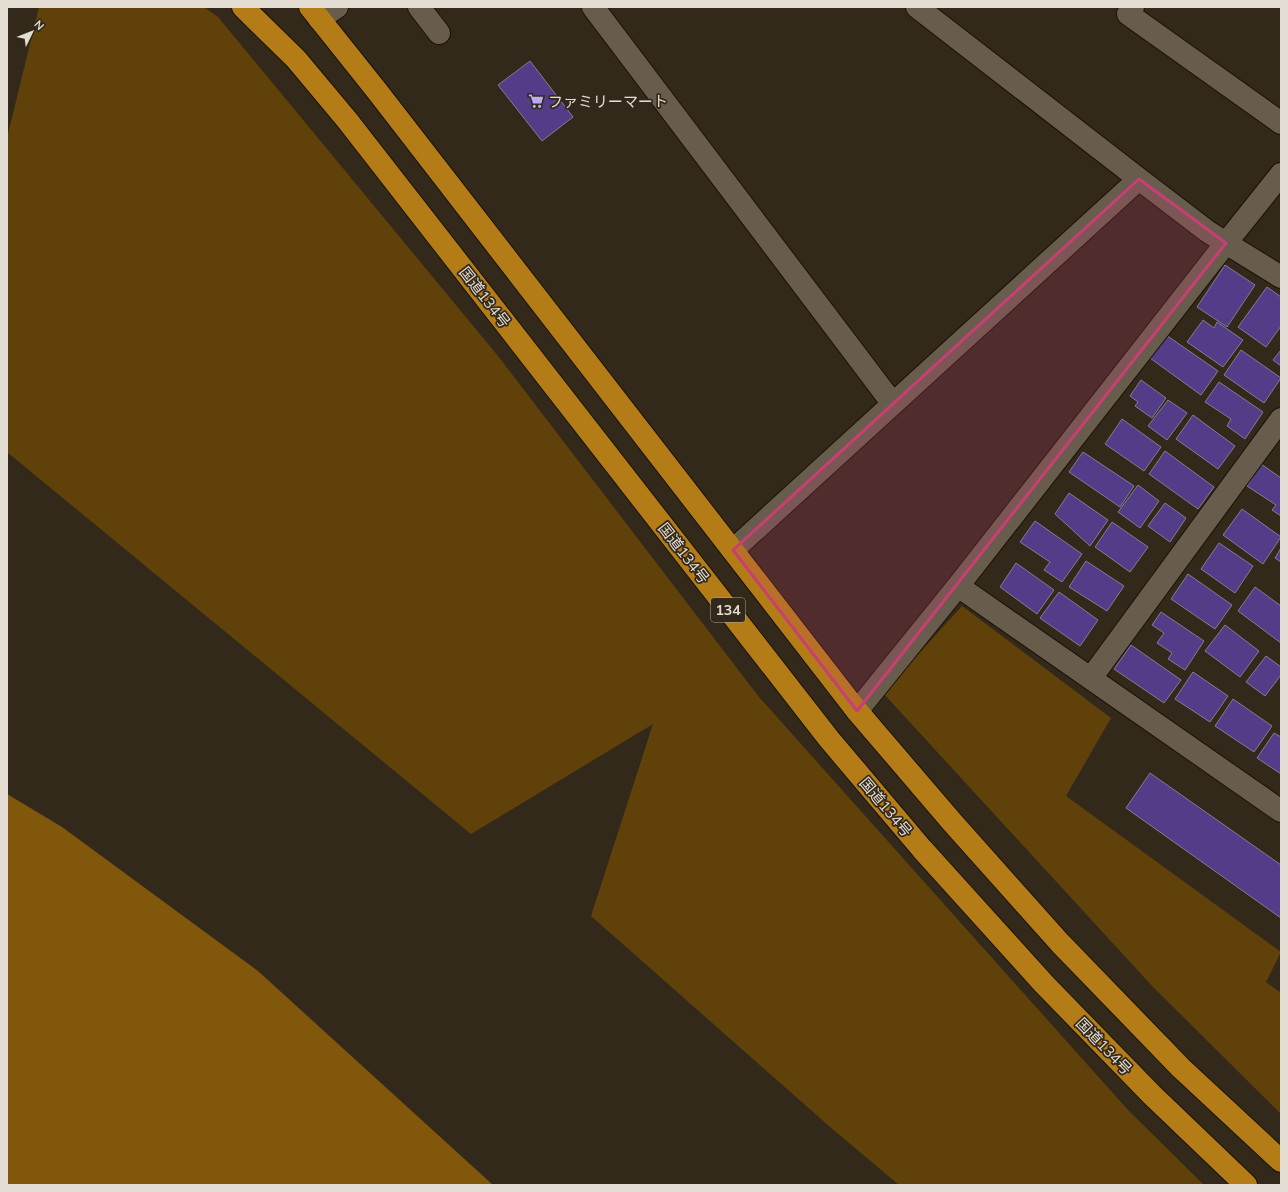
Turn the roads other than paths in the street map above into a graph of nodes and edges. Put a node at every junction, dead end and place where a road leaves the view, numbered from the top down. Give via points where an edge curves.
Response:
1 (243, 7) edge
2 (419, 7) edge
3 (593, 7) edge
4 (917, 7) edge
5 (1127, 9) edge
6 (322, 11) edge
7 (439, 33) dead end
8 (1281, 123) edge
9 (1281, 174) edge
10 (1139, 180) junction
11 (1226, 243) junction
12 (1281, 277) edge
13 (893, 404) junction
14 (1281, 419) edge
15 (733, 550) junction
16 (958, 586) junction
17 (1091, 678) junction
18 (857, 711) junction
19 (1281, 811) edge
20 (1281, 1161) edge
21 (1246, 1185) edge

1 - 21 highway, 国道134号 / 134 via 296,59 347,120 824,733 902,826 1044,984 1152,1095
2 - 7 street
3 - 13 street
4 - 10 street
5 - 8 street
6 - 15 highway, 134 via 377,91
9 - 11 street
10 - 11 street
10 - 13 street
11 - 12 street
11 - 16 street
13 - 15 street
14 - 17 street
15 - 18 highway, 134
16 - 17 street
16 - 18 street
17 - 19 street
18 - 20 highway, 134 via 1060,943 1181,1068

